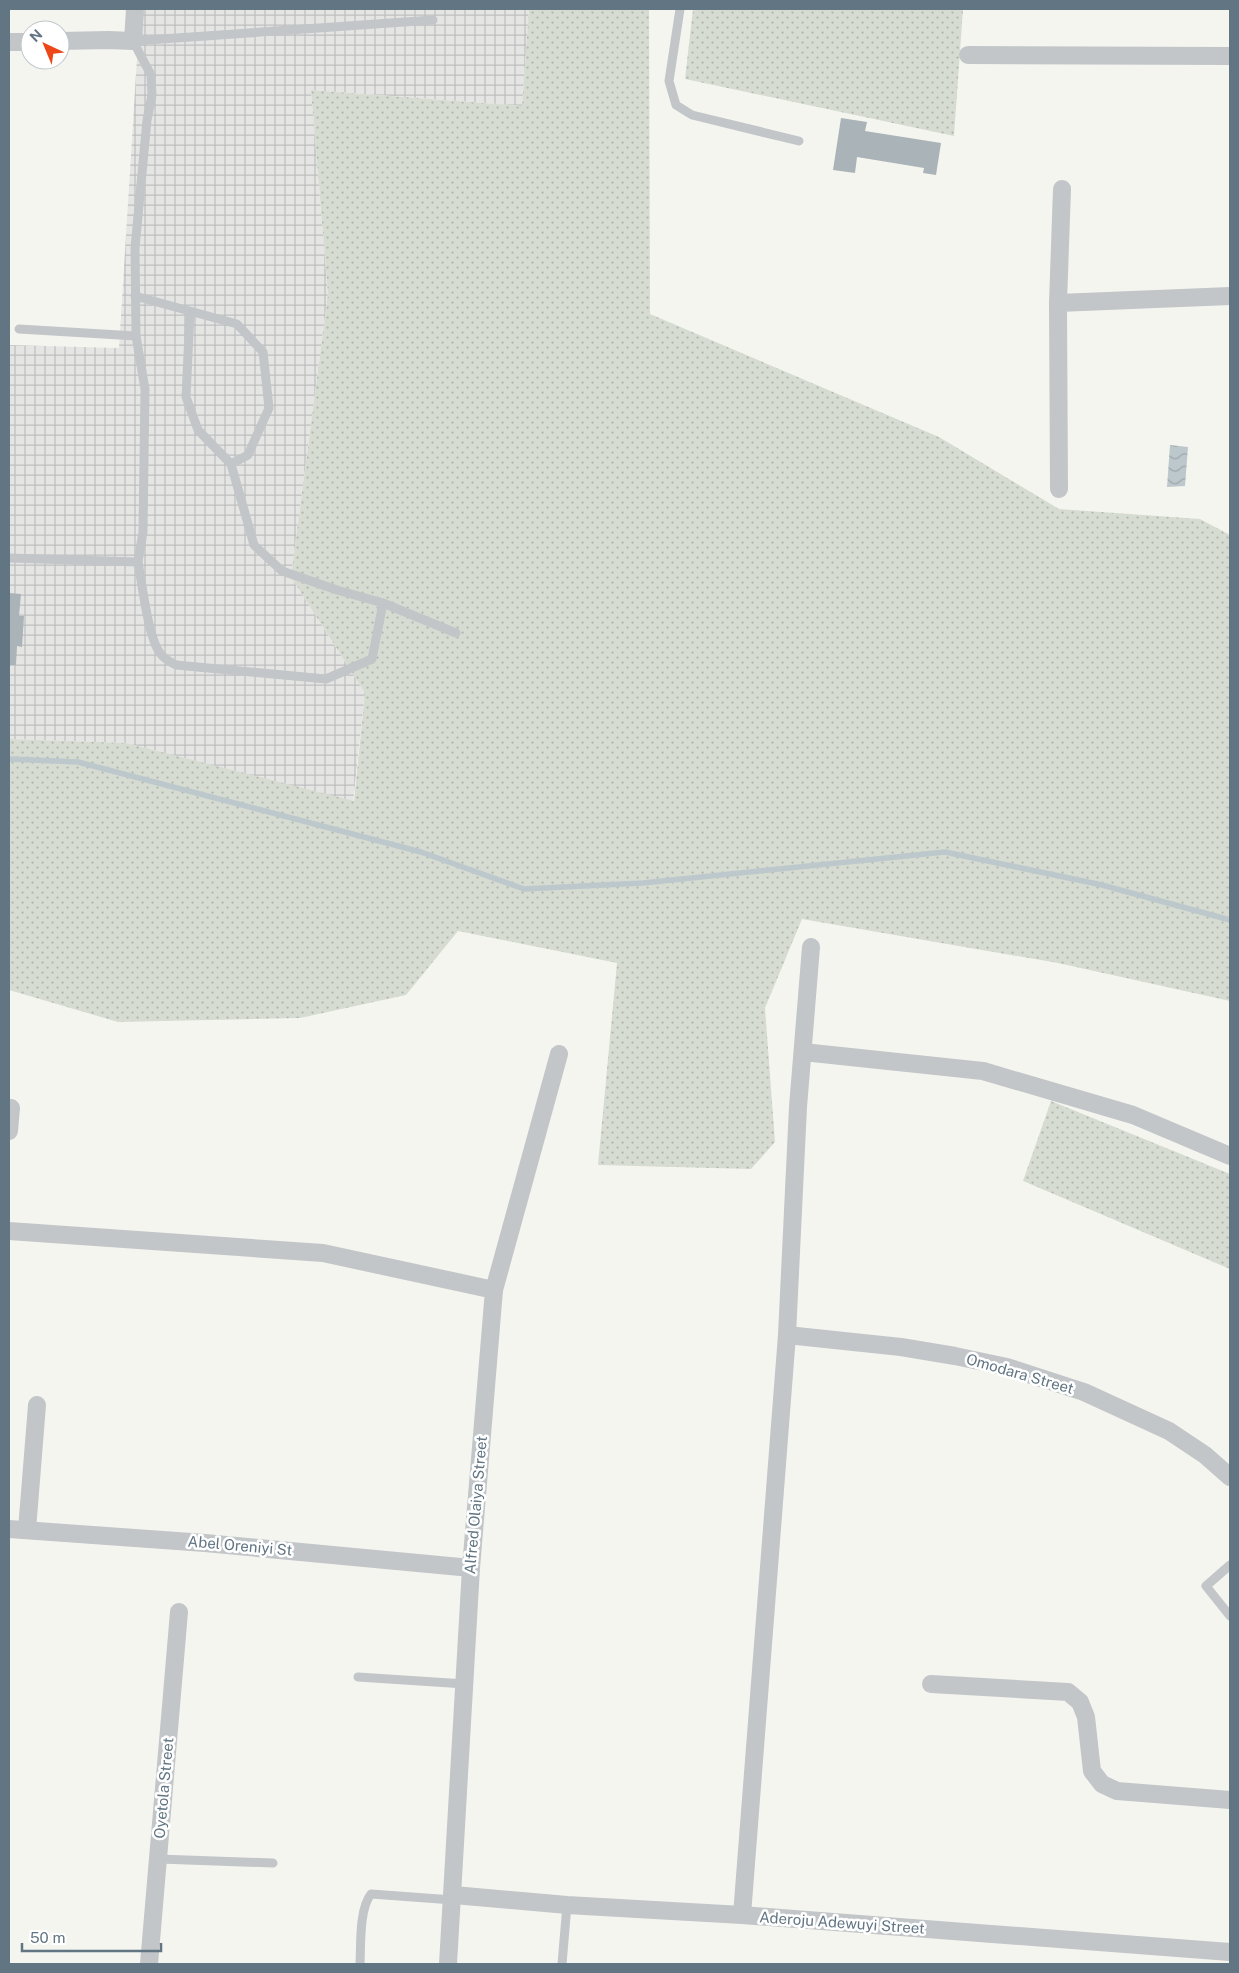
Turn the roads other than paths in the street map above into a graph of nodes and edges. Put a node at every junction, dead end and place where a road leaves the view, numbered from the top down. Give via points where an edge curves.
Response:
1 (135, 9) edge
2 (680, 9) edge
3 (433, 20) dead end
4 (70, 41) edge
5 (133, 41) junction
6 (968, 56) dead end
7 (1230, 56) edge
8 (799, 141) dead end
9 (1062, 189) dead end
10 (135, 296) junction
11 (1230, 296) edge
12 (1058, 303) junction
13 (190, 312) junction
14 (19, 329) dead end
15 (136, 336) junction
16 (231, 464) junction
17 (1059, 489) dead end
18 (9, 558) edge
19 (138, 562) junction
20 (383, 603) junction
21 (456, 632) dead end
22 (810, 947) dead end
23 (803, 1052) junction
24 (559, 1054) dead end
25 (11, 1108) dead end
26 (9, 1131) edge
27 (1230, 1156) edge
28 (9, 1231) edge
29 (494, 1290) junction
30 (787, 1335) junction
31 (37, 1405) dead end
32 (1230, 1477) edge
33 (9, 1529) edge
34 (27, 1530) junction
35 (1230, 1565) edge
36 (471, 1568) junction
37 (179, 1612) dead end
38 (1230, 1616) edge
39 (358, 1677) dead end
40 (465, 1684) junction
41 (931, 1684) dead end
42 (1230, 1800) edge
43 (158, 1859) junction
44 (272, 1863) dead end
45 (453, 1897) junction
46 (567, 1905) junction
47 (742, 1915) junction
48 (1230, 1952) edge
49 (149, 1964) edge
50 (360, 1964) edge
51 (448, 1964) edge
52 (562, 1964) edge

1 - 5 street
2 - 8 lane via 670,81 676,106 692,115
3 - 5 lane
4 - 5 street
5 - 10 lane via 151,75 152,95 134,248
6 - 7 street
9 - 12 street
10 - 13 lane
10 - 15 lane
11 - 12 street
12 - 17 street
13 - 16 lane via 186,397 198,430
13 - 16 lane via 237,324 264,352 268,408 248,455
14 - 15 lane
15 - 19 lane via 145,389 143,532
16 - 20 lane via 254,545 282,571
18 - 19 lane
19 - 20 lane via 153,638 160,653 176,665 326,679 372,659
20 - 21 lane
22 - 23 street
23 - 27 street via 983,1071 1133,1115
23 - 30 street
24 - 29 street, Alfred Olaiya Street
25 - 26 street
28 - 29 street via 323,1253
29 - 36 street, Alfred Olaiya Street
30 - 32 street, Omodara Street via 955,1356 1006,1367 1084,1392 1169,1431 1205,1455
30 - 47 street
31 - 34 street
33 - 34 street, Abel Oreniyi St
34 - 36 street, Abel Oreniyi St
35 - 38 lane via 1206,1586
36 - 40 street, Alfred Olaiya Street
37 - 43 street, Oyetola Street
39 - 40 lane
40 - 45 street, Alfred Olaiya Street
41 - 42 street via 1068,1692 1080,1702 1086,1717 1092,1771 1102,1784 1117,1791
43 - 44 lane
43 - 49 street, Oyetola Street
45 - 46 street, Aderoju Adewuyi Street
45 - 50 lane via 371,1894 365,1901
45 - 51 street, Alfred Olaiya Street
46 - 47 street, Aderoju Adewuyi Street
46 - 52 lane
47 - 48 street, Aderoju Adewuyi Street

